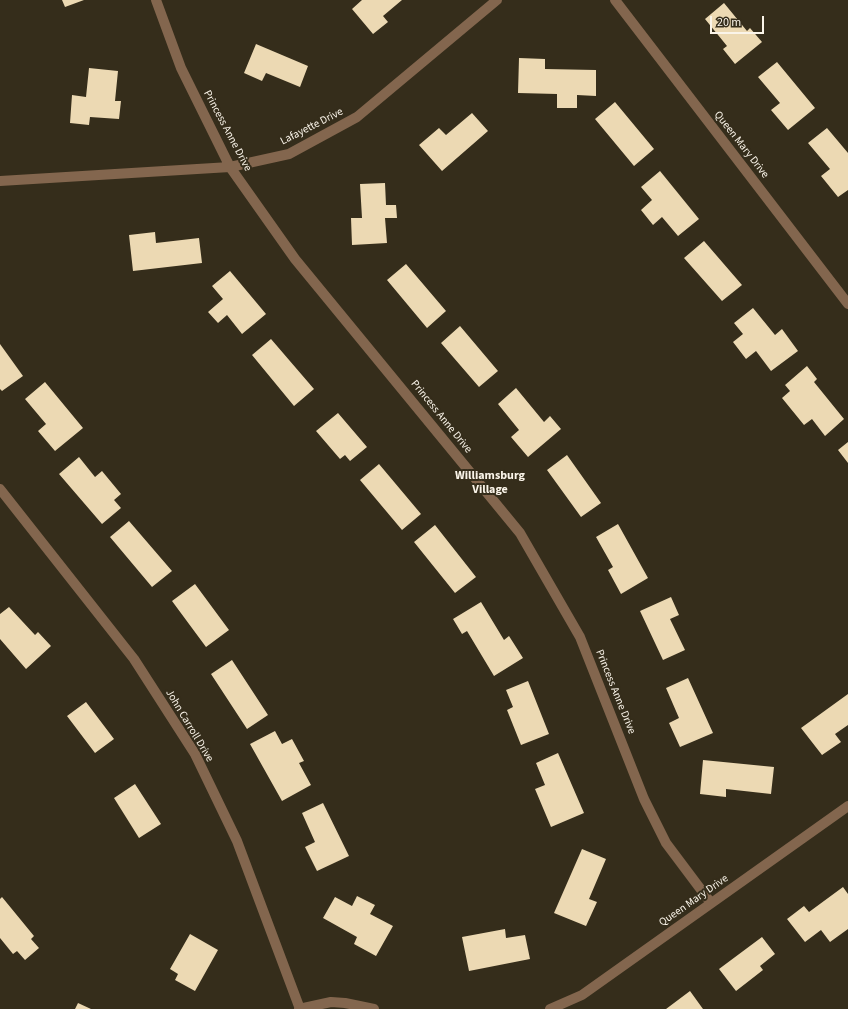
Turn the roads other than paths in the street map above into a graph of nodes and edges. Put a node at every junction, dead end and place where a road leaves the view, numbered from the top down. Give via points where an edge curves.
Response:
1 (156, 0) edge
2 (497, 0) edge
3 (614, 0) edge
4 (230, 166) junction
5 (0, 181) edge
6 (848, 304) edge
7 (0, 489) edge
8 (848, 806) edge
9 (711, 903) junction
10 (299, 1009) edge
11 (374, 1009) edge
12 (550, 1009) edge

1 - 4 street, Princess Anne Drive via 181,68
2 - 4 street, Lafayette Drive via 357,117 289,154
3 - 6 street, Queen Mary Drive
4 - 5 street, Lafayette Drive
4 - 9 street, Princess Anne Drive via 294,259 520,533 580,637 644,798 666,843
7 - 10 street, John Carroll Drive via 134,659 195,754 237,840
8 - 9 street, Queen Mary Drive
9 - 12 street, Queen Mary Drive via 582,995
10 - 11 street via 331,1002

